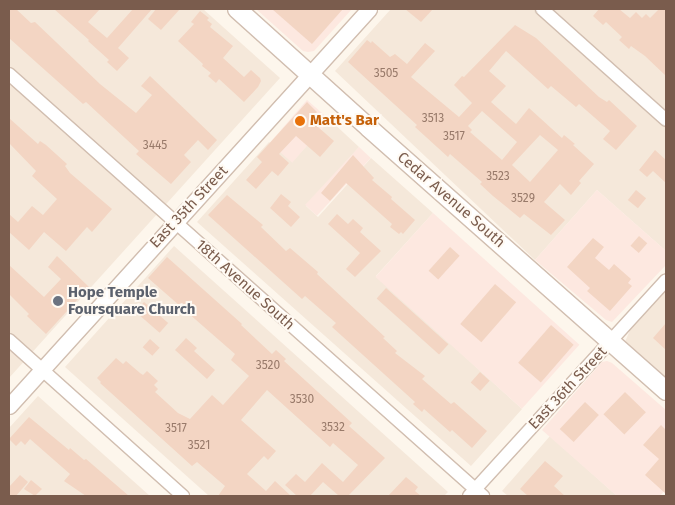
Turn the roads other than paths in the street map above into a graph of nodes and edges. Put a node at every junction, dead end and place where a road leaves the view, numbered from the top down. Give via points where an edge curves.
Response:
1 (237, 9) edge
2 (369, 9) edge
3 (542, 9) edge
4 (9, 74) edge
5 (310, 74) junction
6 (666, 120) edge
7 (175, 222) junction
8 (666, 280) edge
9 (9, 340) edge
10 (611, 341) junction
11 (42, 370) junction
12 (666, 391) edge
13 (9, 406) edge
14 (475, 494) edge
15 (183, 496) edge

1 - 5 main road, Cedar Avenue South
2 - 5 street, East 35th Street
3 - 6 street
4 - 7 street, 18th Avenue South
5 - 7 street, East 35th Street
5 - 10 main road, Cedar Avenue South
7 - 11 street, East 35th Street
7 - 14 street, 18th Avenue South
8 - 10 street, East 36th Street
9 - 11 street
10 - 12 main road, Cedar Avenue South
10 - 14 street, East 36th Street
11 - 13 street, East 35th Street
11 - 15 street

